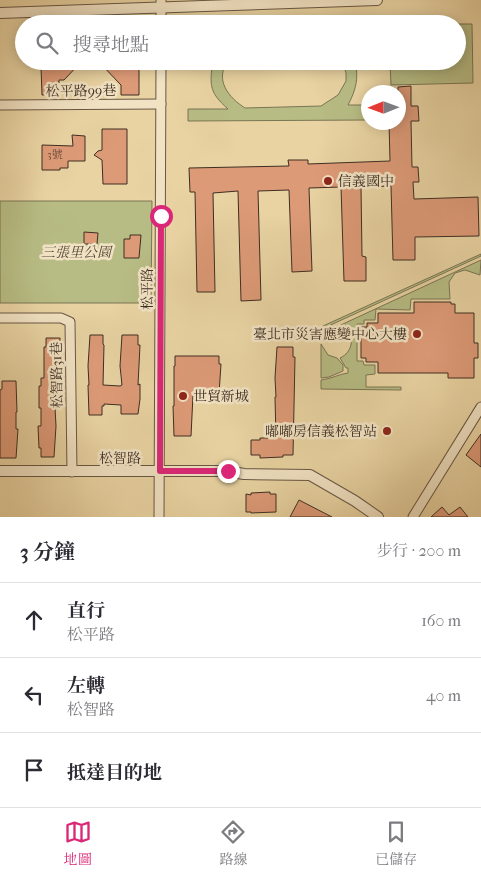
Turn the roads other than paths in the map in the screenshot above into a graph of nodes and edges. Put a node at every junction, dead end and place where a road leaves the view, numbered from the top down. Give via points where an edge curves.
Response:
1 (377, 0) edge
2 (161, 4) edge
3 (0, 13) edge
4 (161, 70) edge
5 (161, 104) junction
6 (0, 105) edge
7 (0, 318) edge
8 (481, 407) edge
9 (160, 471) junction
10 (0, 472) edge
11 (72, 472) junction
12 (159, 517) edge
13 (378, 517) edge
14 (413, 517) edge

1 - 2 street
2 - 3 street
4 - 5 street, 松平路
5 - 6 street, 松平路99巷
5 - 9 street, 松平路
7 - 11 street, 松智路31巷 via 61,318 70,322
8 - 14 street
9 - 11 street, 松智路
9 - 12 street, 松平路
9 - 13 street, 松智路 via 310,475
10 - 11 street, 松智路

